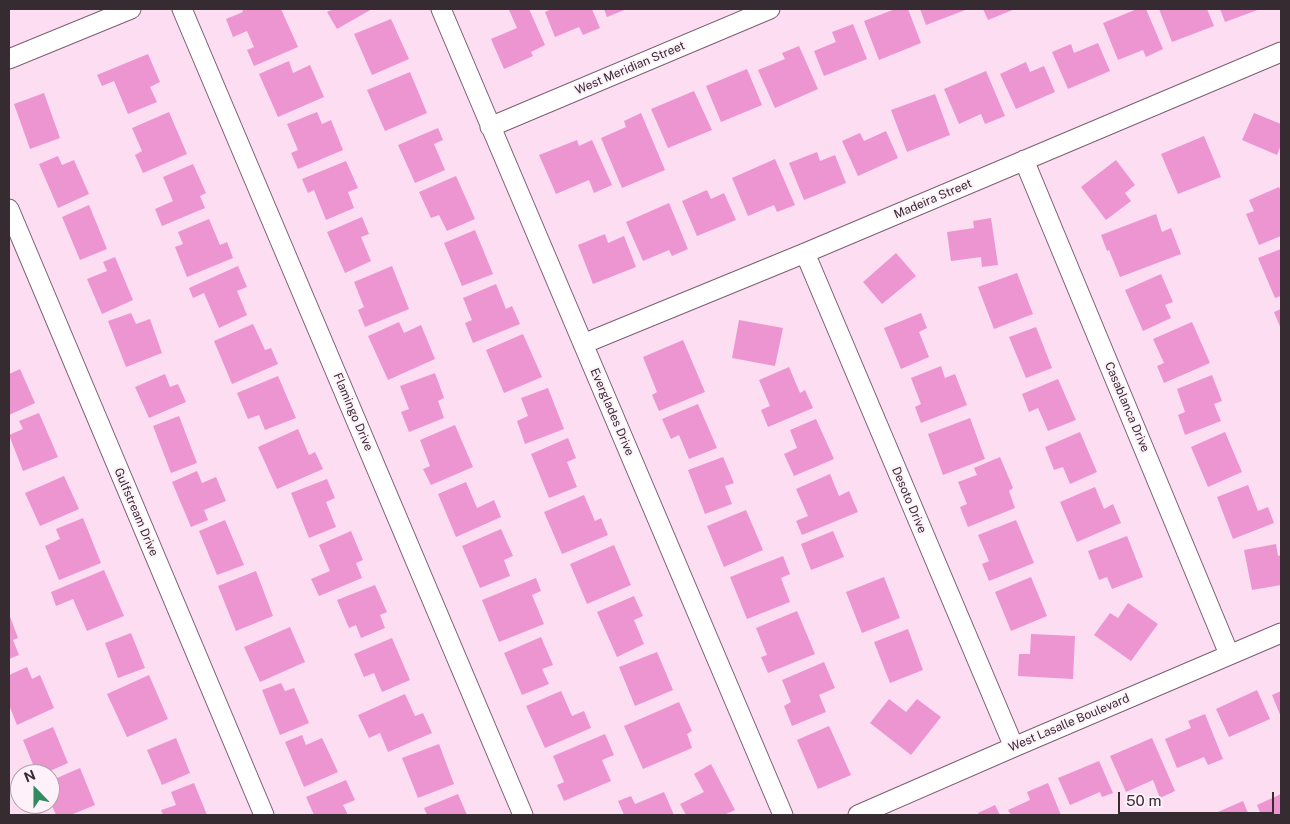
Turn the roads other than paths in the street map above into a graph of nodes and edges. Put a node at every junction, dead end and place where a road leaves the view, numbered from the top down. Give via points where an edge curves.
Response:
1 (131, 9) edge
2 (182, 9) edge
3 (441, 9) edge
4 (770, 9) edge
5 (1281, 52) edge
6 (9, 60) edge
7 (490, 127) junction
8 (1024, 160) junction
9 (9, 209) edge
10 (805, 253) junction
11 (583, 344) junction
12 (1281, 632) edge
13 (1230, 654) junction
14 (1014, 747) junction
15 (264, 815) edge
16 (523, 815) edge
17 (783, 815) edge
18 (858, 815) edge

1 - 6 street
2 - 16 street, Flamingo Drive
3 - 7 street, Everglades Drive
4 - 7 street, West Meridian Street
5 - 8 street, Madeira Street
7 - 11 street, Everglades Drive
8 - 10 street, Madeira Street
8 - 13 street, Casablanca Drive
9 - 15 street, Gulfstream Drive
10 - 11 street, Madeira Street
10 - 14 street, Desoto Drive
11 - 17 street, Everglades Drive
12 - 13 street, West Lasalle Boulevard
13 - 14 street, West Lasalle Boulevard
14 - 18 street, West Lasalle Boulevard

